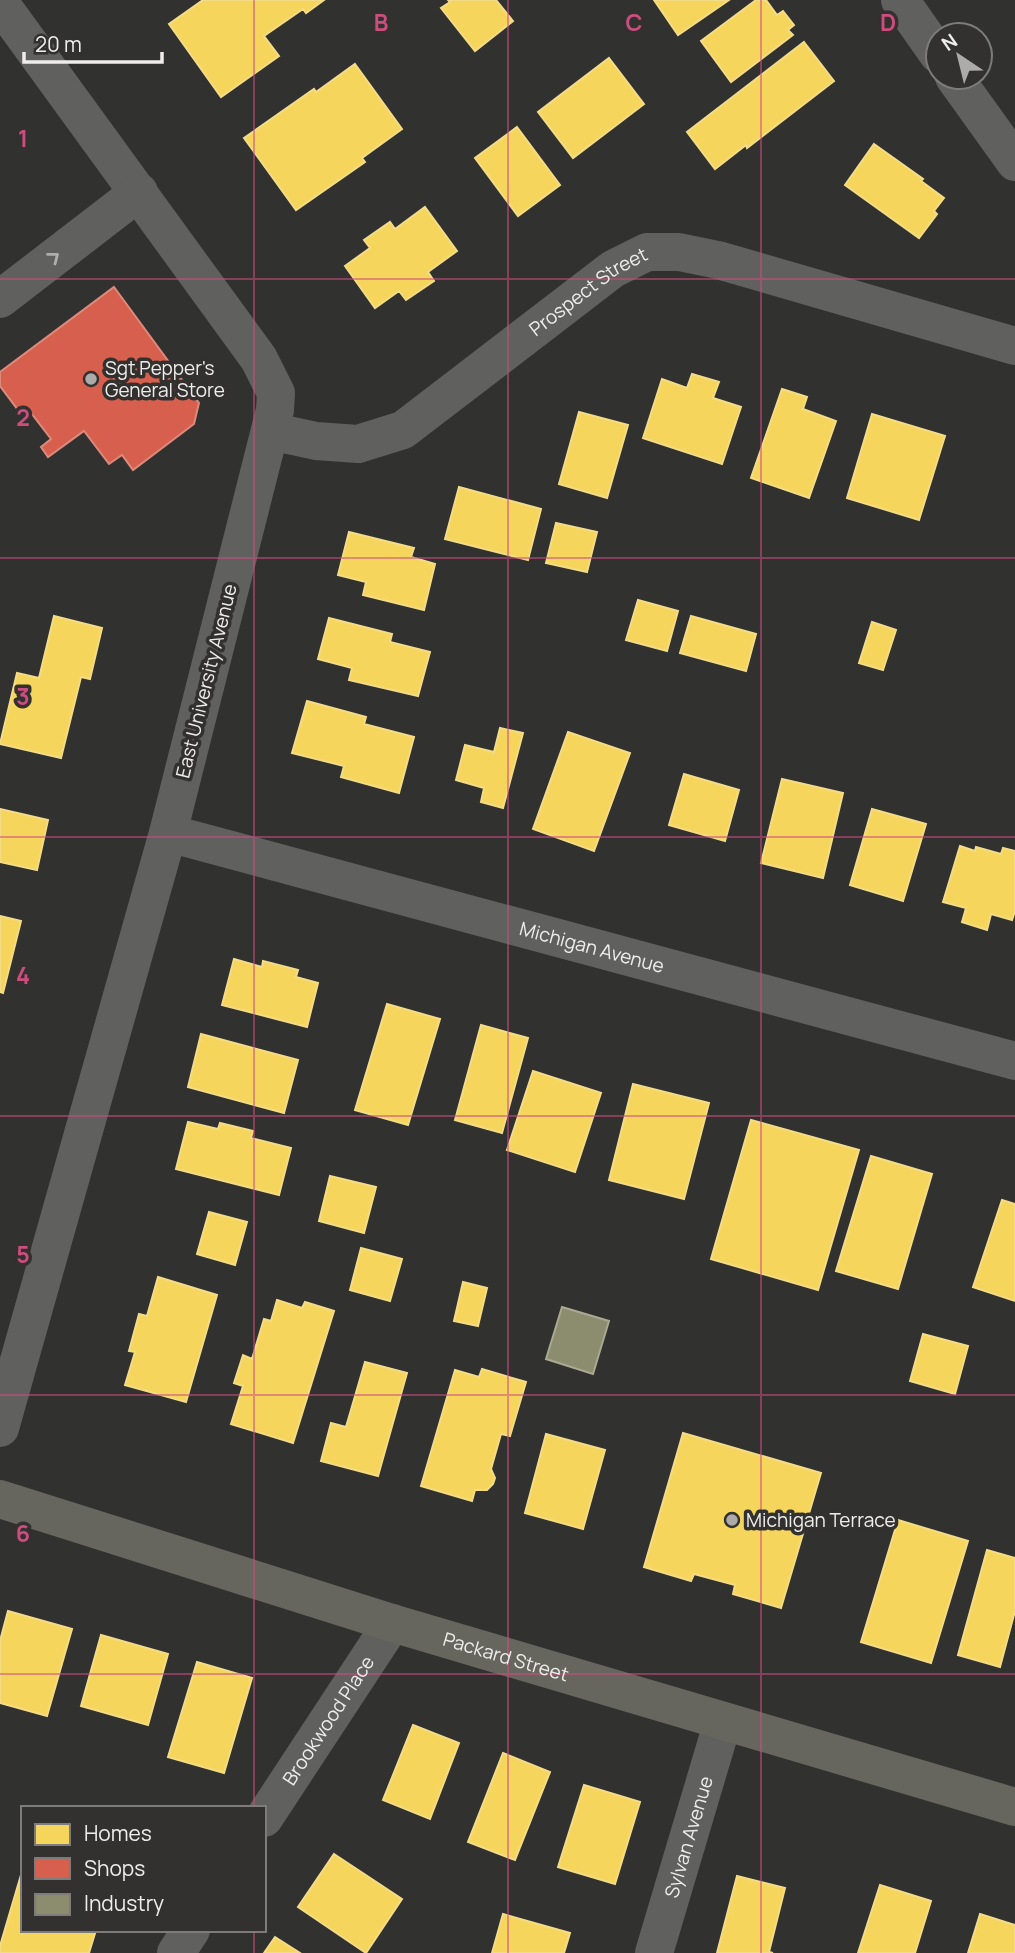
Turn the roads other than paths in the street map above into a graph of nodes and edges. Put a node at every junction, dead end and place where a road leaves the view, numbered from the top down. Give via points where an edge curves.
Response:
1 (900, 0) edge
2 (0, 3) edge
3 (924, 34) edge
4 (964, 91) edge
5 (1015, 162) edge
6 (139, 192) junction
7 (0, 299) edge
8 (1015, 346) edge
9 (270, 431) junction
10 (168, 833) junction
11 (1015, 1061) edge
12 (0, 1428) edge
13 (0, 1499) edge
14 (392, 1623) junction
15 (723, 1720) junction
16 (1015, 1807) edge
17 (266, 1815) edge
18 (190, 1932) edge
19 (176, 1953) edge
20 (654, 1953) edge

1 - 3 street
2 - 6 street, East University Avenue
4 - 5 street
7 -> 6 street
6 - 9 street, East University Avenue via 268,374 276,393
8 - 9 street, Prospect Street via 718,260 679,252 647,252 613,269 403,429 358,444
9 - 10 street, East University Avenue
10 - 11 street, Michigan Avenue
10 - 12 street, East University Avenue
13 - 14 main road, Packard Street
14 - 15 main road, Packard Street
14 - 17 street, Brookwood Place
15 - 16 main road, Packard Street
15 - 20 street, Sylvan Avenue
18 - 19 street

